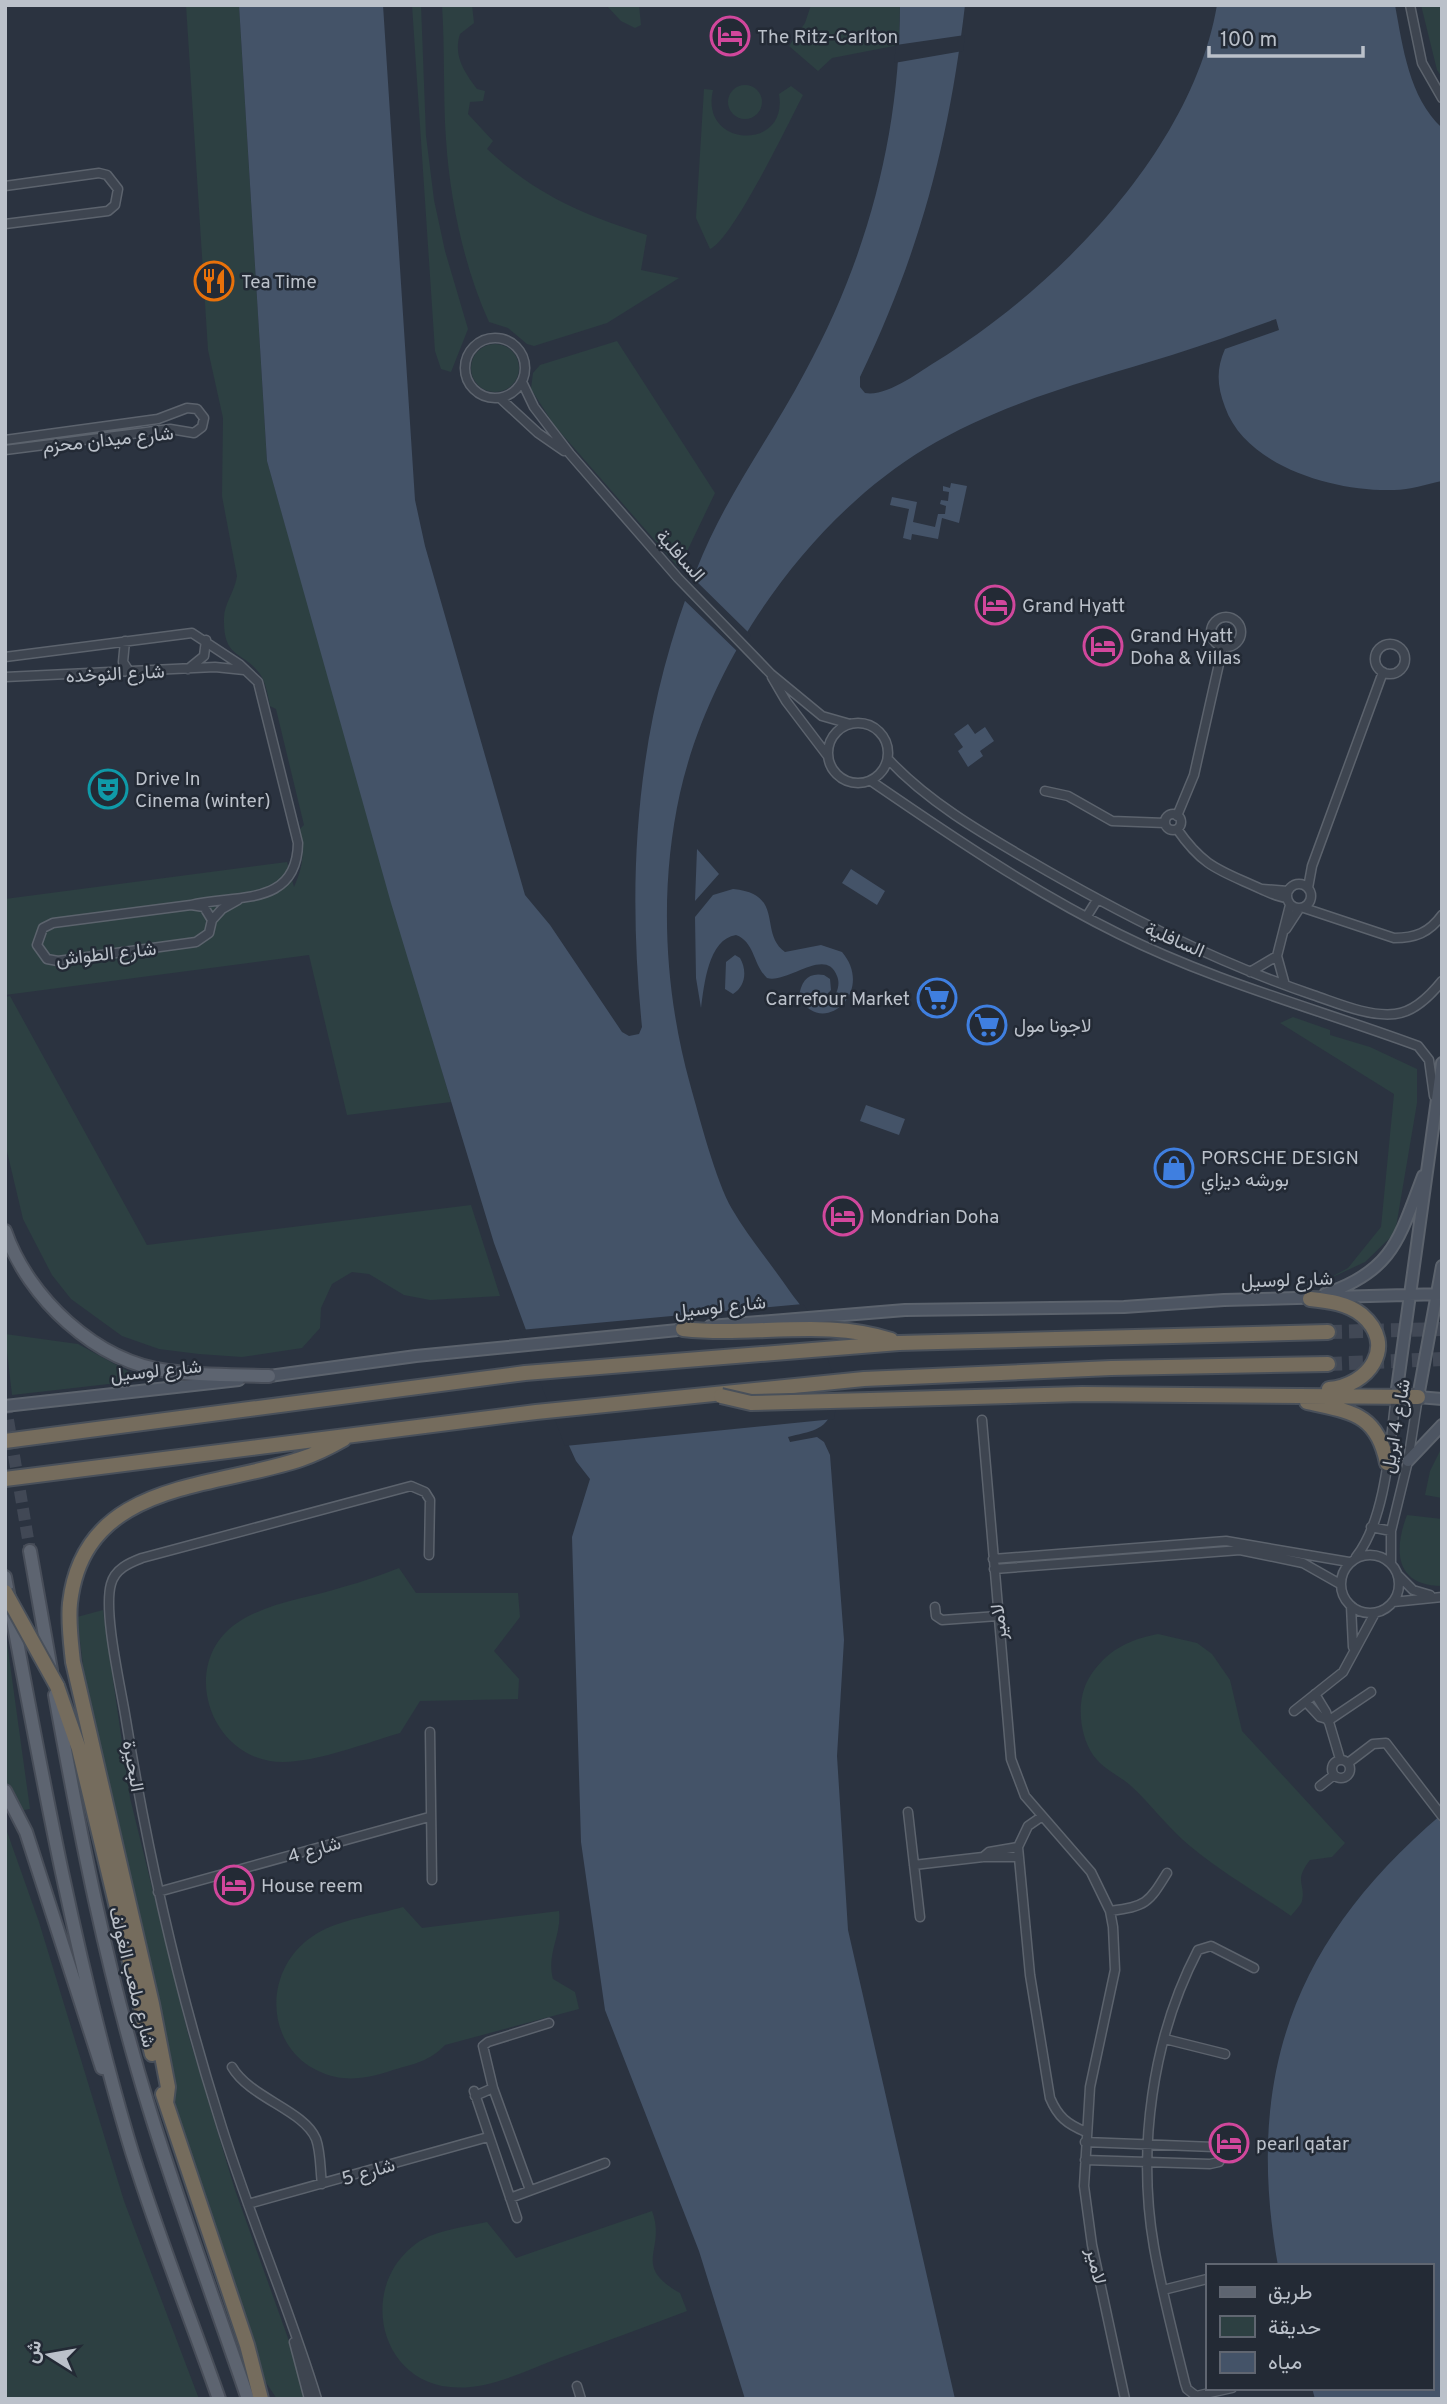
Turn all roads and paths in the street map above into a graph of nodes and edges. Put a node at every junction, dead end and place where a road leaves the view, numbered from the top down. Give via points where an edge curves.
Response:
1 (1410, 5) edge
2 (1442, 99) edge
3 (5, 186) edge
4 (5, 225) edge
5 (522, 382) junction
6 (500, 398) junction
7 (5, 440) edge
8 (5, 450) edge
9 (570, 454) junction
10 (192, 633) joint
11 (206, 640) junction
12 (125, 642) junction
13 (1223, 646) dead end
14 (5, 657) edge
15 (186, 670) junction
16 (247, 671) junction
17 (1383, 672) dead end
18 (130, 673) junction
19 (771, 674) junction
20 (5, 677) edge
21 (850, 724) junction
22 (828, 758) junction
23 (888, 759) junction
24 (871, 780) junction
25 (1045, 791) dead end
26 (1177, 816) junction
27 (1165, 823) junction
28 (1177, 829) junction
29 (1312, 866) junction
30 (1297, 884) junction
31 (1308, 888) junction
32 (1288, 898) junction
33 (1311, 898) junction
34 (241, 899) junction
35 (1097, 900) junction
36 (191, 905) junction
37 (1301, 908) junction
38 (1328, 914) junction
39 (1442, 915) edge
40 (1087, 916) junction
41 (212, 920) junction
42 (1286, 929) junction
43 (1277, 956) junction
44 (1249, 972) junction
45 (1442, 981) edge
46 (1285, 985) junction
47 (1442, 1063) edge
48 (1434, 1121) junction
49 (1429, 1160) junction
50 (5, 1231) edge
51 (1442, 1266) edge
52 (1412, 1293) junction
53 (1439, 1294) edge
54 (1310, 1299) junction
55 (683, 1329) junction
56 (1328, 1332) tunnel mouth
57 (899, 1343) junction
58 (1328, 1364) tunnel mouth
59 (269, 1376) junction
60 (1275, 1395) junction
61 (721, 1396) junction
62 (1396, 1396) junction
63 (1418, 1397) junction
64 (1442, 1399) edge
65 (5, 1406) edge
66 (982, 1420) dead end
67 (1442, 1425) edge
68 (353, 1434) junction
69 (5, 1441) edge
70 (1408, 1461) junction
71 (1387, 1464) junction
72 (5, 1479) edge
73 (1371, 1527) junction
74 (1391, 1531) junction
75 (1273, 1551) junction
76 (30, 1552) tunnel mouth
77 (1121, 1553) junction
78 (429, 1555) dead end
79 (993, 1559) junction
80 (1352, 1561) junction
81 (1391, 1564) junction
82 (994, 1569) junction
83 (1398, 1575) junction
84 (5, 1577) edge
85 (1340, 1584) junction
86 (5, 1592) edge
87 (1441, 1597) edge
88 (1392, 1603) junction
89 (1351, 1606) junction
90 (934, 1607) dead end
91 (1376, 1612) junction
92 (998, 1616) junction
93 (1349, 1660) junction
94 (1371, 1692) dead end
95 (1315, 1694) junction
96 (1306, 1702) junction
97 (1294, 1711) dead end
98 (1327, 1720) junction
99 (430, 1732) dead end
100 (1344, 1761) junction
101 (1335, 1775) junction
102 (1320, 1786) dead end
103 (5, 1791) edge
104 (908, 1812) dead end
105 (429, 1816) junction
106 (1442, 1816) edge
107 (1041, 1817) junction
108 (1018, 1852) junction
109 (914, 1864) junction
110 (1167, 1873) dead end
111 (432, 1880) dead end
112 (158, 1892) junction
113 (1110, 1911) junction
114 (920, 1917) dead end
115 (1254, 1968) dead end
116 (550, 2023) dead end
117 (1165, 2039) junction
118 (1225, 2054) dead end
119 (232, 2067) dead end
120 (493, 2088) junction
121 (166, 2103) junction
122 (1086, 2132) junction
123 (488, 2137) junction
124 (129, 2140) junction
125 (1085, 2142) junction
126 (1149, 2145) junction
127 (1085, 2160) junction
128 (1148, 2162) junction
129 (605, 2163) dead end
130 (322, 2184) junction
131 (530, 2190) junction
132 (510, 2198) junction
133 (248, 2204) junction
134 (517, 2218) dead end
135 (1206, 2279) edge
136 (1163, 2290) junction
137 (292, 2328) junction
138 (577, 2386) dead end
139 (1224, 2390) edge
140 (219, 2399) edge
141 (248, 2399) edge
142 (261, 2399) edge
143 (309, 2399) edge
144 (317, 2399) edge
145 (581, 2399) edge
146 (1125, 2399) edge

1 - 2 street via 1422,63
3 - 4 street via 99,173 107,174 118,189 115,205 108,211
5 - 6 street
5 - 6 street via 525,363 516,346 498,338 477,343 465,363 467,378 480,394
5 - 9 street, السافلية via 534,407
6 - 9 street, السافلية via 538,433
7 - 8 street, شارع ميدان محزم via 158,419 187,408 197,409 204,418 194,433 170,429
9 - 19 street, السافلية via 678,579
10 - 11 street, شارع الطواش
10 - 12 street, شارع النوخده
11 - 15 street, شارع النوخده via 204,656
11 - 16 street, شارع الطواش
12 - 14 street, شارع النوخده
12 - 18 street via 123,662
13 - 26 street via 1194,775
15 - 16 street via 227,667
15 - 18 street, شارع النوخده
16 - 34 street, شارع الطواش via 260,688 296,831 298,856 295,869 277,887
17 - 29 street
18 - 20 street, شارع النوخده
19 - 21 street, السافلية via 822,716
19 - 22 street, السافلية
21 - 22 street via 830,741
21 - 23 street via 865,724 878,731 887,744
22 - 24 street via 835,772 848,782
23 - 24 street via 882,772
23 - 35 street, السافلية via 908,781 986,834
24 - 40 street, السافلية via 979,854
25 - 27 street via 1068,796 1112,821
26 - 27 street via 1170,815
26 - 28 street
27 - 28 street via 1170,830
28 - 32 street via 1209,865
29 - 30 street
29 - 31 street
30 - 31 street
30 - 32 street
31 - 33 street
32 - 37 street
32 - 42 street
33 - 37 street
33 - 38 street
34 - 36 street, شارع الطواش
34 - 41 street, شارع الطواش
35 - 40 street
35 - 44 street, السافلية
36 - 41 street via 204,907
36 - 41 street, شارع الطواش via 52,923 43,928 37,945 43,956 58,961 196,943 209,933
37 - 38 street
37 - 42 street
38 - 39 street via 1359,929 1394,938 1427,932
40 - 48 street, السافلية via 1174,959 1275,999 1418,1046 1429,1060 1433,1076
42 - 43 street
43 - 44 street
43 - 46 street
44 - 46 street, السافلية
45 - 46 street, السافلية via 1422,1001 1395,1014 1352,1007
47 - 48 street, السافلية
48 - 49 street, السافلية
49 - 52 street, السافلية
49 - 54 street via 1401,1235 1371,1274
50 - 59 main road via 39,1292 84,1335 119,1358 166,1371
51 - 53 street
52 - 53 street, شارع لوسيل
52 - 54 street, شارع لوسيل
52 - 62 street, شارع 4 ابريل
53 - 63 street, شارع 4 ابريل
54 - 55 street, شارع لوسيل via 905,1310
54 - 60 highway via 1336,1302 1360,1314 1376,1335 1376,1359 1354,1384
55 - 57 highway via 714,1333 843,1331
55 - 59 street, شارع لوسيل
56 - 57 highway
57 - 69 highway via 524,1373
58 - 61 highway via 864,1379
59 - 65 street, شارع لوسيل
60 - 61 highway, bridge via 1082,1394 751,1403
60 - 62 highway
60 - 71 highway via 1362,1418 1380,1436
61 - 68 highway
62 - 63 highway
62 - 71 street, شارع 4 ابريل
63 - 64 street
63 - 70 street, شارع 4 ابريل
66 - 79 street, لامير
67 - 70 street
68 - 72 highway
68 - 121 highway via 299,1460 175,1488 132,1506 102,1531 73,1586 73,1662 149,1990 168,2087
70 - 74 street, شارع 4 ابريل
71 - 73 street, شارع 4 ابريل
73 - 74 street
73 - 80 street, شارع 4 ابريل
74 - 81 street, شارع 4 ابريل
75 - 77 street
75 - 80 street
75 - 85 street
76 - 141 main road, شارع ملعب الغولف via 79,1835 112,1978 158,2137
77 - 79 street
77 - 82 street
78 - 112 street, البحيرة via 430,1500 411,1486 142,1558 119,1569 111,1584 111,1616
79 - 82 street, لامير
80 - 81 street via 1376,1555
80 - 85 street
81 - 83 street
82 - 92 street, لامير
83 - 87 street via 1413,1590
83 - 88 street
84 - 124 main road via 54,1843
85 - 89 street
86 - 121 highway, bridge via 19,1611 61,1698 79,1749
87 - 88 street
88 - 91 street
89 - 91 street
89 - 93 street via 1354,1634
90 - 92 street via 942,1620
91 - 93 street
92 - 107 street, لامير via 1012,1759 1025,1796
93 - 95 street via 1343,1672
94 - 98 street
95 - 96 street
95 - 98 street
96 - 97 street
96 - 98 street
98 - 100 street
99 - 105 street
100 - 101 street via 1333,1765
100 - 101 street via 1350,1769 1347,1776
100 - 106 street via 1373,1744 1386,1744
101 - 102 street
103 - 124 main road via 26,1832 91,2038
104 - 109 street
105 - 111 street
105 - 112 street, شارع 4
107 - 108 street via 1028,1826
107 - 113 street, لامير via 1091,1872
108 - 109 street
108 - 122 street via 1030,1975 1050,2098 1061,2118
109 - 114 street
110 - 113 street via 1150,1901
112 - 133 street, البحيرة via 203,2066
113 - 122 street, لامير via 1115,1970 1093,2062
115 - 117 street via 1211,1946 1200,1947 1182,1983
116 - 120 street via 483,2046
117 - 118 street
117 - 126 street
119 - 130 street via 256,2093 315,2136
120 - 123 street via 474,2093
120 - 131 street
121 - 142 highway
122 - 125 street, لامير
123 - 130 street, شارع 5
123 - 132 street
124 - 140 main road
125 - 126 street
125 - 127 street, لامير
126 - 128 street
126 - 128 street via 1214,2147 1223,2155 1210,2164
127 - 128 street
127 - 146 street, لامير via 1092,2245
128 - 136 street via 1151,2223
129 - 131 street
130 - 133 street, شارع 5
131 - 132 street
132 - 134 street
133 - 137 street, البحيرة
135 - 136 street
136 - 139 street via 1187,2389 1198,2396
137 - 143 street, البحيرة
137 - 144 street, البحيرة
138 - 145 street

